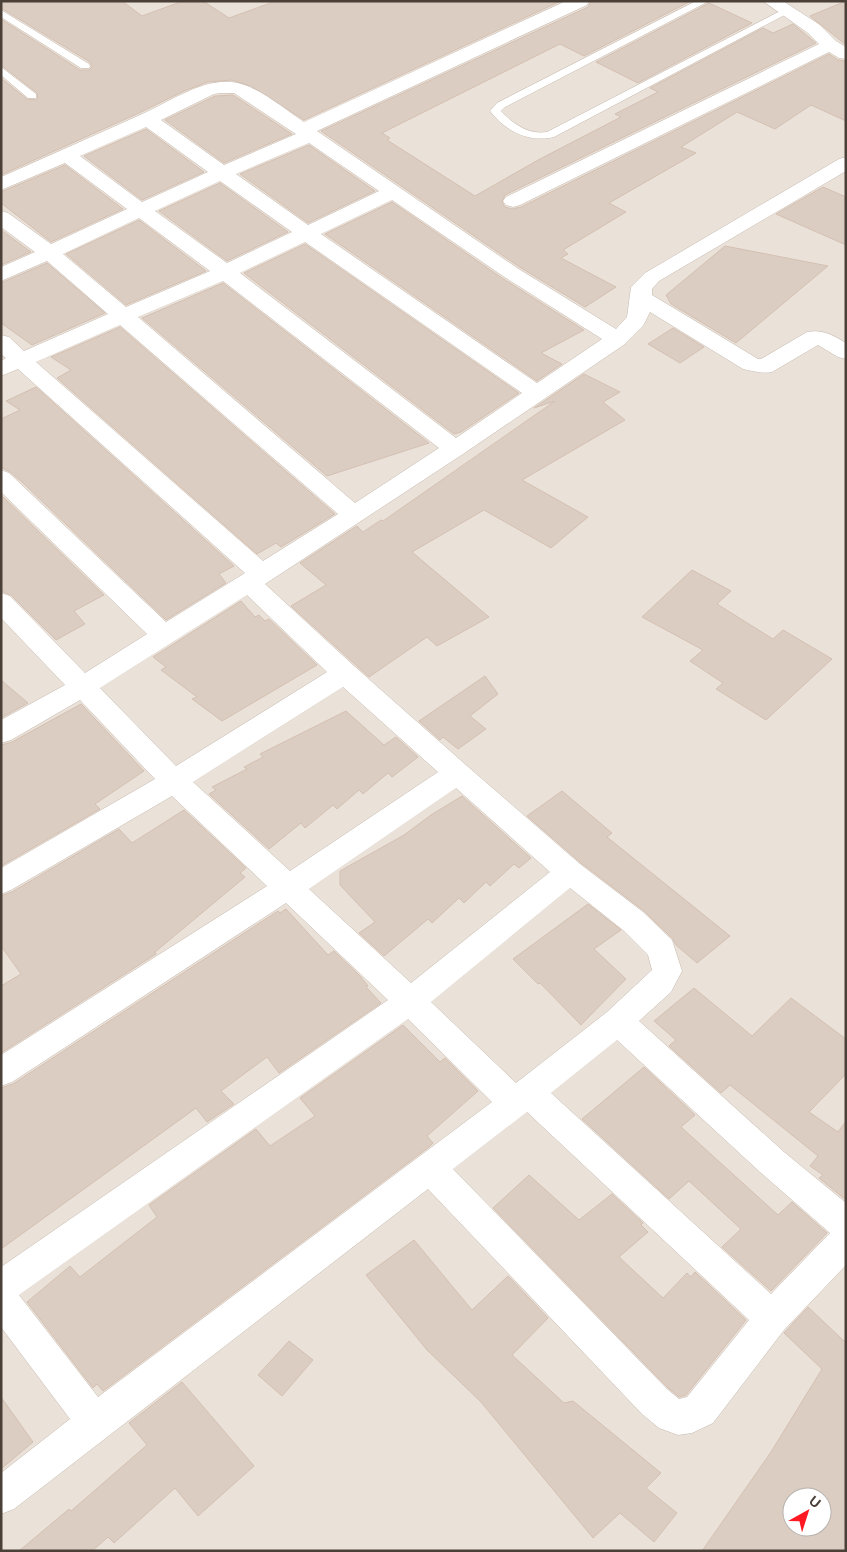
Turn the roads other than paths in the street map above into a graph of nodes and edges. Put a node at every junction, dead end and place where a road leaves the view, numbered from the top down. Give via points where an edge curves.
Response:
1 (581, 1) edge
2 (704, 1) edge
3 (771, 1) edge
4 (786, 11) junction
5 (1, 13) edge
6 (838, 50) edge
7 (85, 66) dead end
8 (1, 70) edge
9 (32, 96) dead end
10 (148, 120) junction
11 (306, 132) junction
12 (66, 155) junction
13 (846, 163) edge
14 (223, 172) junction
15 (1, 184) edge
16 (393, 192) junction
17 (514, 201) dead end
18 (142, 211) junction
19 (1, 217) edge
20 (307, 234) junction
21 (50, 253) junction
22 (225, 272) junction
23 (1, 275) edge
24 (641, 298) junction
25 (122, 316) junction
26 (617, 340) junction
27 (1, 342) edge
28 (846, 352) edge
29 (22, 360) junction
30 (1, 369) edge
31 (538, 394) junction
32 (455, 450) junction
33 (1, 478) edge
34 (354, 515) junction
35 (256, 578) junction
36 (1, 602) edge
37 (164, 634) junction
38 (344, 673) junction
39 (84, 686) junction
40 (1, 733) edge
41 (451, 767) junction
42 (174, 781) junction
43 (570, 872) junction
44 (1, 882) edge
45 (282, 882) junction
46 (410, 1001) junction
47 (618, 1021) junction
48 (1, 1052) edge
49 (1, 1072) edge
50 (521, 1098) junction
51 (430, 1168) junction
52 (846, 1228) edge
53 (846, 1234) edge
54 (1, 1287) edge
55 (1, 1300) edge
56 (772, 1318) junction
57 (95, 1422) junction
58 (1, 1496) edge

1 - 11 street
2 - 4 lane via 501,105 495,111 532,136 550,135
3 - 4 street
4 - 6 street
5 - 7 lane
6 - 17 street via 655,130
8 - 9 lane
10 - 11 street via 208,90 230,87 240,89
10 - 12 street
10 - 14 street
11 - 14 street
11 - 16 street
12 - 15 street
12 - 18 street
13 - 24 street via 652,277 642,287
14 - 18 street
14 - 20 street
16 - 20 street
16 - 26 street
18 - 21 street
18 - 22 street
19 - 21 street
20 - 22 street
20 - 31 street
21 - 23 street
21 - 25 street
22 - 25 street
22 - 32 street
24 - 26 street via 637,322
24 - 28 street via 751,364 764,367 815,337
25 - 29 street
25 - 34 street
26 - 31 street
27 - 29 street
29 - 30 street
29 - 35 street
31 - 32 street
32 - 34 street
33 - 37 street
34 - 35 street
35 - 37 street
35 - 38 street
36 - 39 street
37 - 39 street
38 - 41 street
38 - 42 street
39 - 40 street
39 - 42 street
41 - 43 street
41 - 45 street
42 - 44 street
42 - 45 street
43 - 46 street
43 - 47 street via 633,921 661,949 667,971 660,983
45 - 46 street
45 - 48 street
45 - 49 street
46 - 50 street
46 - 54 street
47 - 50 street
47 - 52 street via 772,1162 838,1217
50 - 51 street
50 - 56 street
51 - 56 street via 653,1400 677,1418 689,1418 700,1410
51 - 57 street
53 - 56 street via 844,1242
55 - 57 street
57 - 58 street

